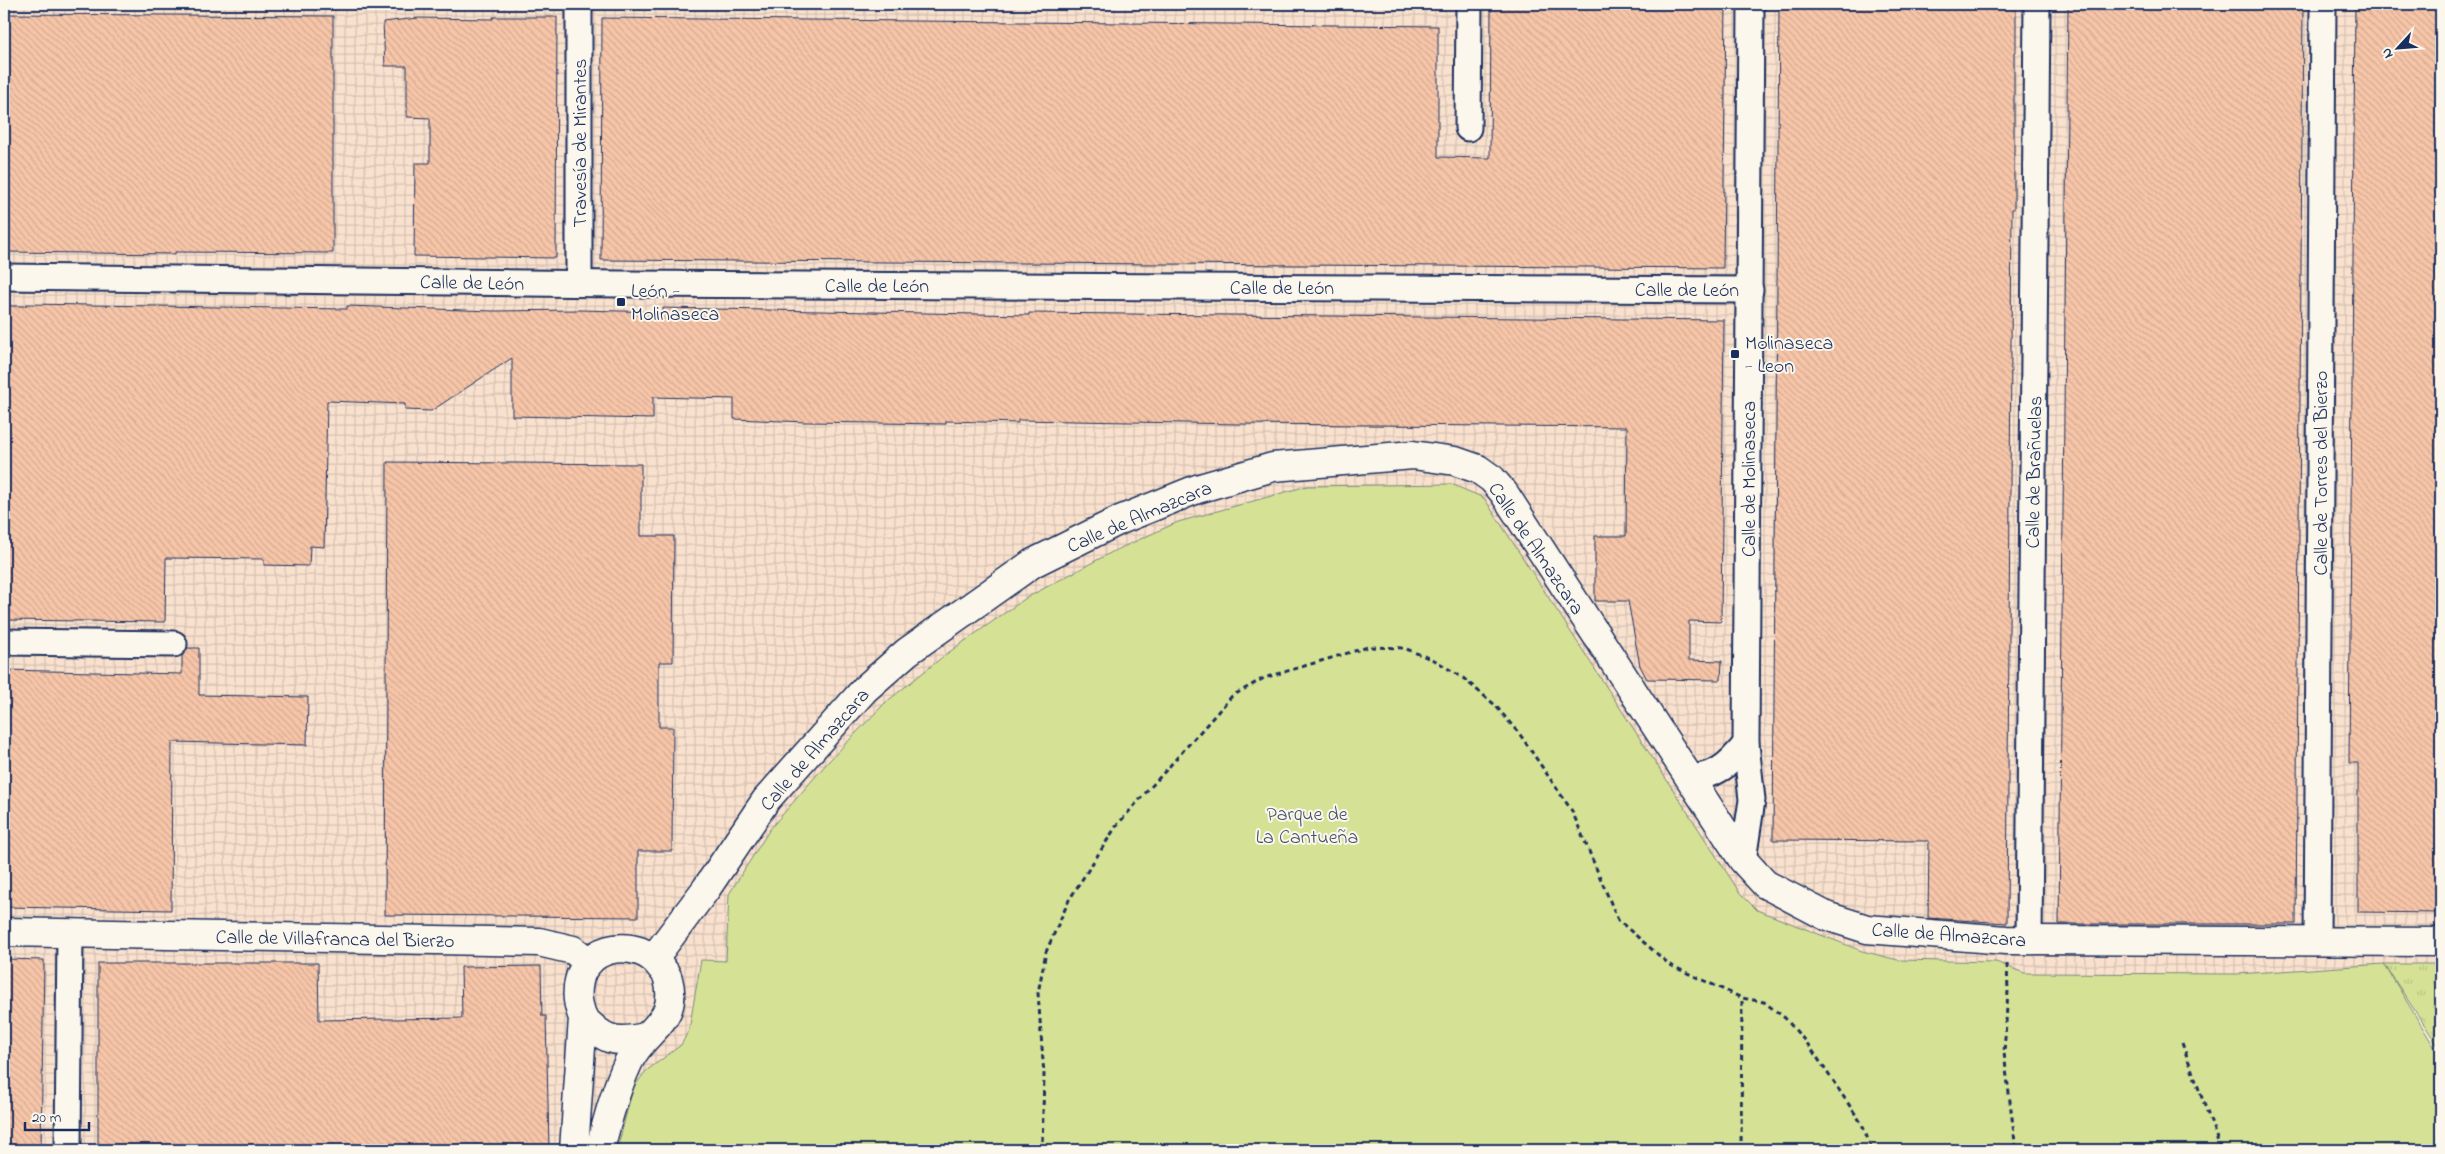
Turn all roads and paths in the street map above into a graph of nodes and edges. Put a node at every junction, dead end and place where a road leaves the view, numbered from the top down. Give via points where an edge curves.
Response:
1 (579, 4) edge
2 (1460, 4) edge
3 (1469, 4) edge
4 (1751, 4) edge
5 (2037, 4) edge
6 (2323, 4) edge
7 (1468, 128) dead end
8 (4, 278) edge
9 (578, 283) junction
10 (1750, 290) junction
11 (4, 642) edge
12 (174, 644) dead end
13 (1746, 744) junction
14 (1690, 778) junction
15 (1743, 860) junction
16 (4, 932) edge
17 (70, 932) junction
18 (2018, 940) junction
19 (2317, 942) junction
20 (2441, 942) edge
21 (654, 958) junction
22 (589, 962) junction
23 (1742, 998) junction
24 (583, 1018) junction
25 (645, 1037) junction
26 (2182, 1043) dead end
27 (68, 1150) edge
28 (574, 1150) edge
29 (600, 1150) edge
30 (1042, 1150) edge
31 (1741, 1150) edge
32 (1872, 1150) edge
33 (2016, 1150) edge
34 (2221, 1150) edge

1 - 9 street, Travesía de Mirantes
2 - 3 street
3 - 7 street
4 - 10 street, Calle de Molinaseca
5 - 18 street, Calle de Brañuelas
6 - 19 street, Calle de Torres del Bierzo
8 - 9 street, Calle de León
9 - 10 street, Calle de León
10 - 13 street, Calle de Molinaseca
11 - 12 street
13 - 14 street via 1722,770 1706,777
13 - 15 street, Calle de Molinaseca via 1752,800
14 - 15 street, Calle de Almazcara
14 - 21 street, Calle de Almazcara via 1504,493 1485,474 1456,461 1413,455 1273,467 1197,489 1120,520 1033,563 907,652 865,689 766,800 706,889
15 - 18 street, Calle de Almazcara via 1765,884 1826,916 1867,929
16 - 17 street, Calle de Villafranca del Bierzo
17 - 22 street, Calle de Villafranca del Bierzo via 539,942 573,950
17 - 27 street
18 - 19 street, Calle de Almazcara
18 - 33 path via 2008,991 2004,1052
19 - 20 street, Calle de Almazcara
21 - 22 street via 639,949 621,947 604,951
21 - 25 street via 668,977 671,1000 662,1022
22 - 24 street via 579,979 576,999
23 - 30 path via 1670,965 1618,920 1572,811 1521,736 1495,705 1464,678 1436,661 1404,648 1368,647 1264,678 1232,696 1111,834 1069,900 1046,952 1038,993 1044,1075
23 - 31 path
23 - 32 path via 1764,1002 1810,1046 1862,1124
24 - 25 street via 599,1035 621,1042
24 - 28 street
25 - 29 street via 628,1061 609,1110
26 - 34 path

